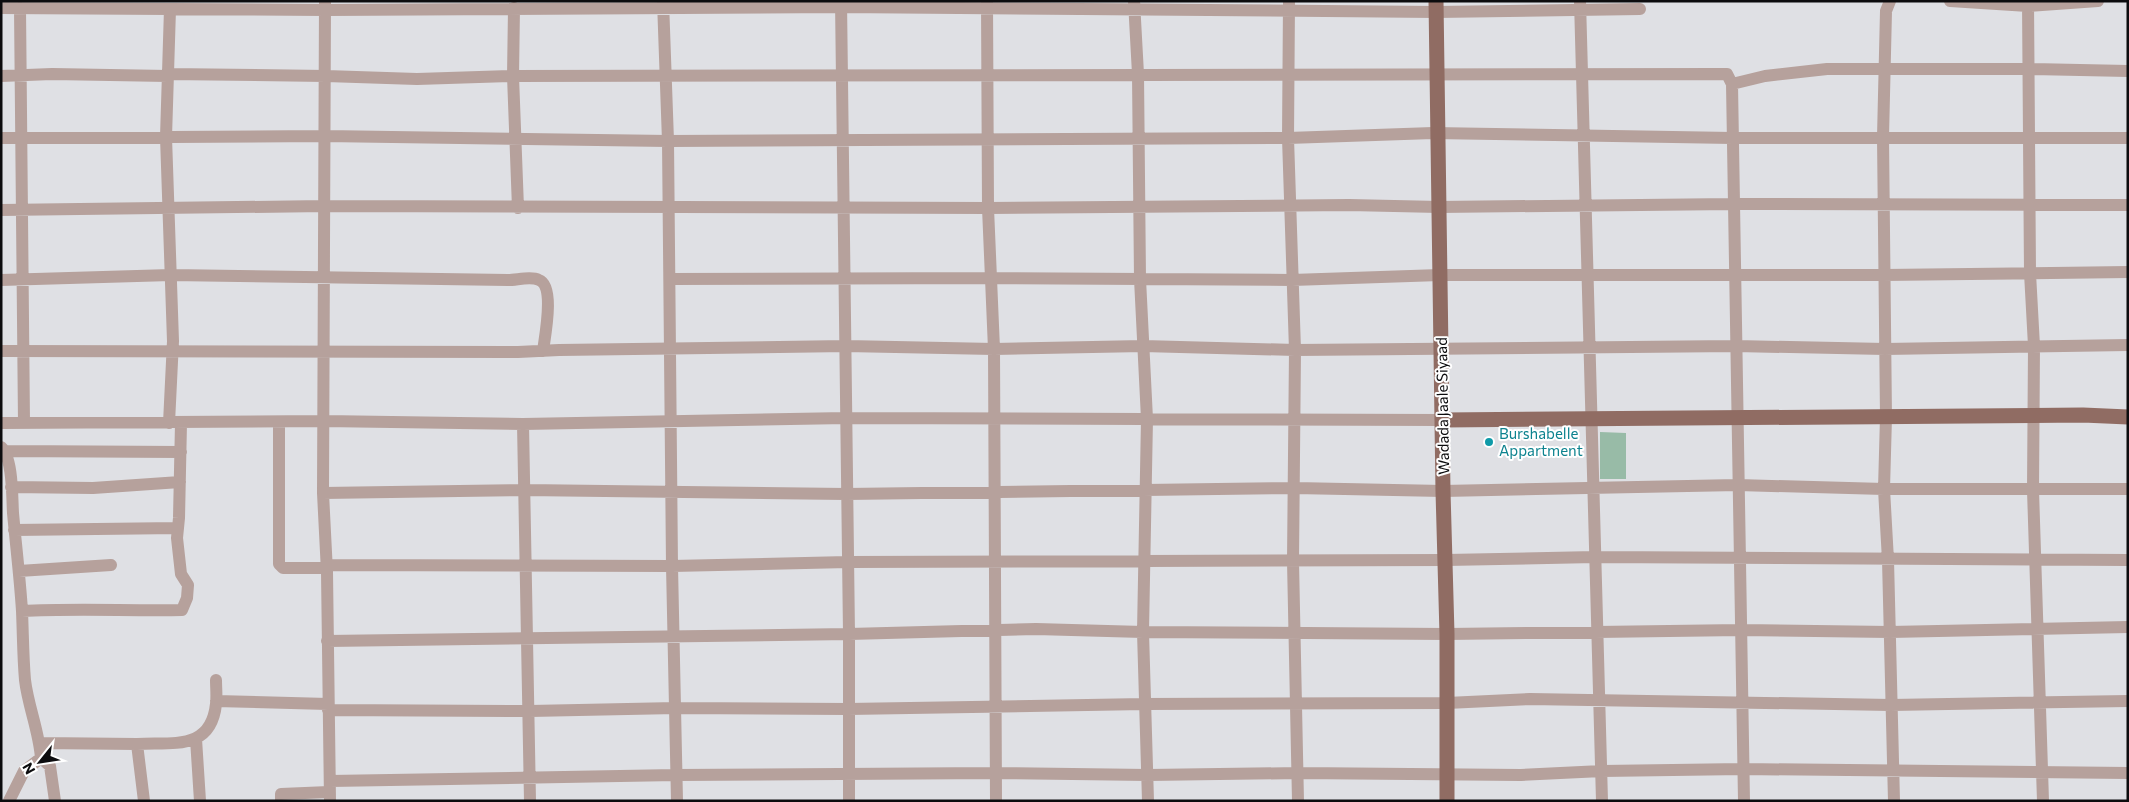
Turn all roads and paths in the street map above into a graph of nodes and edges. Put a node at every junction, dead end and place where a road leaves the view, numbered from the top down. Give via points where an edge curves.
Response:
1 (1890, 1) edge
2 (1950, 1) edge
3 (2098, 1) edge
4 (533, 4) edge
5 (663, 4) edge
6 (841, 4) edge
7 (2028, 4) edge
8 (33, 5) edge
9 (192, 5) edge
10 (471, 5) edge
11 (987, 5) edge
12 (1134, 5) edge
13 (1289, 5) edge
14 (1580, 5) edge
15 (325, 6) edge
16 (1436, 7) edge
17 (1, 8) edge
18 (20, 8) junction
19 (514, 8) junction
20 (1640, 9) dead end
21 (170, 10) junction
22 (1886, 69) junction
23 (2027, 69) junction
24 (2128, 71) edge
25 (1138, 74) junction
26 (1288, 74) junction
27 (1437, 74) junction
28 (1582, 74) junction
29 (21, 75) junction
30 (168, 75) junction
31 (842, 75) junction
32 (988, 75) junction
33 (1, 76) edge
34 (326, 76) junction
35 (513, 76) junction
36 (666, 76) junction
37 (1732, 84) junction
38 (1438, 133) junction
39 (325, 136) junction
40 (1583, 136) junction
41 (166, 137) junction
42 (1, 138) edge
43 (22, 138) junction
44 (517, 138) junction
45 (1138, 138) junction
46 (1288, 138) junction
47 (1732, 138) junction
48 (1883, 138) junction
49 (2029, 138) junction
50 (2128, 138) edge
51 (988, 139) junction
52 (842, 140) junction
53 (668, 141) junction
54 (1733, 204) junction
55 (2030, 204) junction
56 (1585, 205) junction
57 (2128, 205) edge
58 (325, 206) junction
59 (1289, 206) junction
60 (1884, 206) junction
61 (1439, 207) junction
62 (518, 208) junction
63 (669, 208) junction
64 (844, 208) junction
65 (988, 208) junction
66 (1140, 208) junction
67 (169, 209) junction
68 (1, 210) edge
69 (23, 210) junction
70 (2128, 272) edge
71 (2030, 273) junction
72 (1587, 274) junction
73 (1440, 275) junction
74 (1734, 275) junction
75 (1884, 275) junction
76 (171, 276) junction
77 (324, 278) junction
78 (991, 278) junction
79 (1140, 278) junction
80 (23, 279) junction
81 (670, 279) junction
82 (845, 279) junction
83 (1, 280) edge
84 (1292, 280) junction
85 (2128, 345) edge
86 (846, 346) junction
87 (1143, 346) junction
88 (1736, 346) junction
89 (2034, 346) junction
90 (1590, 347) junction
91 (1442, 348) junction
92 (994, 349) junction
93 (1885, 349) junction
94 (24, 350) junction
95 (670, 350) junction
96 (1294, 350) junction
97 (1, 351) edge
98 (543, 351) junction
99 (173, 352) junction
100 (325, 352) junction
101 (1886, 417) junction
102 (2033, 417) junction
103 (2128, 417) edge
104 (846, 418) junction
105 (1737, 418) junction
106 (1147, 419) junction
107 (1591, 419) junction
108 (994, 420) junction
109 (1294, 420) junction
110 (1443, 420) junction
111 (324, 421) junction
112 (670, 421) junction
113 (279, 422) junction
114 (1, 423) edge
115 (24, 423) junction
116 (175, 423) junction
117 (523, 424) junction
118 (3, 449) edge
119 (181, 452) junction
120 (180, 482) junction
121 (1738, 484) junction
122 (11, 486) junction
123 (1295, 488) junction
124 (1593, 488) junction
125 (1144, 489) junction
126 (1884, 489) junction
127 (2128, 489) edge
128 (525, 490) junction
129 (2033, 490) junction
130 (995, 491) junction
131 (1443, 491) junction
132 (672, 492) junction
133 (323, 493) junction
134 (846, 494) junction
135 (178, 528) junction
136 (14, 530) junction
137 (1595, 558) junction
138 (2035, 559) junction
139 (1145, 560) junction
140 (1446, 560) junction
141 (1739, 560) junction
142 (1888, 560) junction
143 (2128, 560) edge
144 (1293, 561) junction
145 (848, 562) junction
146 (995, 563) junction
147 (111, 565) dead end
148 (525, 566) junction
149 (672, 566) junction
150 (326, 567) junction
151 (19, 571) junction
152 (22, 611) junction
153 (2128, 627) edge
154 (2037, 628) junction
155 (996, 629) junction
156 (1741, 630) junction
157 (1143, 632) junction
158 (1295, 632) junction
159 (1890, 632) junction
160 (1598, 633) junction
161 (849, 634) junction
162 (1447, 634) junction
163 (674, 636) junction
164 (528, 638) junction
165 (328, 641) junction
166 (216, 680) dead end
167 (216, 701) junction
168 (2128, 701) edge
169 (1600, 702) junction
170 (1742, 702) junction
171 (1296, 703) junction
172 (1447, 703) junction
173 (2040, 703) junction
174 (1144, 704) junction
175 (994, 705) junction
176 (1891, 705) junction
177 (328, 707) junction
178 (676, 708) junction
179 (848, 709) junction
180 (530, 711) junction
181 (196, 739) junction
182 (40, 743) junction
183 (137, 744) junction
184 (41, 758) junction
185 (1743, 770) junction
186 (1602, 771) junction
187 (1894, 771) junction
188 (995, 773) junction
189 (1298, 773) junction
190 (2042, 773) junction
191 (2128, 773) edge
192 (848, 774) junction
193 (676, 775) junction
194 (1148, 775) junction
195 (1447, 775) junction
196 (530, 777) junction
197 (329, 791) edge
198 (9, 801) edge
199 (55, 801) edge
200 (144, 801) edge
201 (200, 801) edge
202 (281, 801) edge
203 (530, 801) edge
204 (677, 801) edge
205 (849, 801) edge
206 (996, 801) edge
207 (1148, 801) edge
208 (1298, 801) edge
209 (1447, 801) edge
210 (1602, 801) edge
211 (1744, 801) edge
212 (1894, 801) edge
213 (2043, 801) edge

1 - 22 street via 1886,11
2 - 7 street
3 - 7 street
4 - 5 street
4 - 19 street
5 - 6 street
5 - 36 street
6 - 11 street
6 - 31 street
7 - 23 street
8 - 18 street
8 - 21 street
9 - 15 street
9 - 21 street
10 - 15 street
10 - 19 street
11 - 12 street
11 - 32 street
12 - 13 street
12 - 25 street
13 - 16 street
13 - 26 street
14 - 16 street
14 - 20 street
14 - 28 street
15 - 34 street
16 - 27 main road, Wadada Jaale Siyaad
17 - 18 street
18 - 29 street
19 - 35 street
21 - 30 street
22 - 23 street
22 - 37 street via 1827,69 1765,76
22 - 48 street
23 - 24 street
23 - 49 street
25 - 26 street
25 - 32 street
25 - 45 street
26 - 27 street
26 - 46 street
27 - 28 street
27 - 38 main road, Wadada Jaale Siyaad
28 - 37 street via 1727,74
28 - 40 street
29 - 30 street
29 - 33 street
29 - 43 street
30 - 34 street
30 - 41 street
31 - 32 street
31 - 36 street
31 - 52 street
32 - 51 street
34 - 35 street via 416,79
34 - 39 street
35 - 36 street
35 - 44 street
36 - 53 street
37 - 47 street
38 - 40 street
38 - 46 street
38 - 61 main road, Wadada Jaale Siyaad
39 - 41 street
39 - 44 street
39 - 58 street
40 - 47 street
40 - 56 street
41 - 43 street
41 - 67 street
42 - 43 street
43 - 69 street
44 - 53 street
44 - 62 street
45 - 46 street
45 - 51 street
45 - 66 street
46 - 59 street
47 - 48 street
47 - 54 street
48 - 49 street
48 - 60 street
49 - 50 street
49 - 55 street
51 - 52 street
51 - 65 street
52 - 53 street
52 - 64 street
53 - 63 street
54 - 56 street
54 - 60 street
54 - 74 street
55 - 57 street
55 - 60 street
55 - 71 street
56 - 61 street
56 - 72 street
58 - 62 street
58 - 67 street
58 - 77 street
59 - 61 street
59 - 66 street
59 - 84 street
60 - 75 street
61 - 73 main road, Wadada Jaale Siyaad
62 - 63 street
63 - 64 street
63 - 81 street
64 - 65 street
64 - 82 street
65 - 66 street
65 - 78 street
66 - 79 street
67 - 69 street
67 - 76 street
68 - 69 street
69 - 80 street
70 - 71 street
71 - 75 street
71 - 89 street
72 - 73 street
72 - 74 street
72 - 90 street
73 - 84 street
73 - 91 main road, Wadada Jaale Siyaad
74 - 75 street
74 - 88 street
75 - 93 street
76 - 77 street
76 - 80 street
76 - 99 street
77 - 98 street via 541,280 548,294
77 - 100 street
78 - 79 street
78 - 82 street
78 - 92 street
79 - 84 street
79 - 87 street
80 - 83 street
80 - 94 street
81 - 82 street
81 - 95 street
82 - 86 street
84 - 96 street
85 - 89 street
86 - 92 street
86 - 95 street
86 - 104 street
87 - 92 street
87 - 96 street
87 - 106 street
88 - 90 street
88 - 93 street
88 - 105 street
89 - 93 street
89 - 102 street
90 - 91 street
90 - 107 street
91 - 96 street
91 - 110 main road, Wadada Jaale Siyaad
92 - 108 street
93 - 101 street
94 - 97 street
94 - 99 street
94 - 115 street
95 - 98 street
95 - 112 street
96 - 109 street
98 - 100 street
99 - 100 street
99 - 116 street
100 - 111 street
101 - 102 main road
101 - 105 main road
101 - 126 street
102 - 103 main road
102 - 129 street
104 - 108 street
104 - 112 street
104 - 134 street
105 - 107 main road
105 - 121 street
106 - 108 street
106 - 109 street
106 - 125 street
107 - 110 main road
107 - 124 street
108 - 130 street
109 - 110 street
109 - 123 street
110 - 131 main road, Wadada Jaale Siyaad
111 - 113 street
111 - 117 street
111 - 133 street
112 - 117 street
112 - 132 street
113 - 116 street
113 - 150 street via 279,564 283,568
114 - 115 street
115 - 116 street
116 - 119 street
117 - 128 street
118 - 119 street
118 - 122 street
119 - 120 street
120 - 122 street via 93,488
120 - 135 street
121 - 124 street
121 - 126 street
121 - 141 street
122 - 136 street
123 - 125 street
123 - 131 street
123 - 144 street
124 - 131 street
124 - 137 street
125 - 130 street
125 - 139 street
126 - 129 street
126 - 142 street
127 - 129 street
128 - 132 street
128 - 133 street
128 - 148 street
129 - 138 street
130 - 134 street
130 - 146 street
131 - 140 main road, Wadada Jaale Siyaad
132 - 134 street
132 - 149 street
133 - 150 street
134 - 145 street
135 - 136 street
135 - 152 street via 181,574 188,585 182,610
136 - 151 street
137 - 140 street
137 - 141 street
137 - 160 street
138 - 142 street
138 - 143 street
138 - 154 street
139 - 144 street
139 - 146 street
139 - 157 street
140 - 144 street
140 - 162 main road, Wadada Jaale Siyaad
141 - 142 street
141 - 156 street
142 - 159 street
144 - 158 street
145 - 146 street
145 - 149 street
145 - 161 street
146 - 155 street
147 - 151 street
148 - 149 street
148 - 150 street
148 - 164 street
149 - 163 street
150 - 165 street
151 - 152 street
152 - 182 street via 25,680 29,708
153 - 154 street
154 - 159 street
154 - 173 street
155 - 157 street
155 - 161 street
155 - 175 street
156 - 159 street
156 - 160 street
156 - 170 street
157 - 158 street
157 - 174 street
158 - 162 street
158 - 171 street
159 - 176 street
160 - 162 street
160 - 169 street
161 - 163 street
161 - 179 street
162 - 172 main road, Wadada Jaale Siyaad
163 - 164 street
163 - 178 street
164 - 165 street
164 - 180 street
165 - 177 street
166 - 167 street
167 - 177 street
167 - 181 street via 212,722
168 - 173 street
169 - 170 street
169 - 172 street via 1530,699
169 - 186 street
170 - 176 street
170 - 185 street
171 - 172 street
171 - 174 street
171 - 189 street
172 - 195 main road, Wadada Jaale Siyaad
173 - 176 street
173 - 190 street
174 - 175 street
174 - 194 street
175 - 179 street
175 - 188 street
176 - 187 street
177 - 180 street
177 - 197 street
178 - 179 street
178 - 180 street
178 - 193 street
179 - 192 street
180 - 196 street
181 - 183 street
181 - 201 street
182 - 183 street
182 - 184 street
183 - 200 street
184 - 198 street via 24,771
184 - 199 street via 50,766
185 - 186 street
185 - 187 street
185 - 211 street
186 - 195 street
186 - 210 street
187 - 190 street
187 - 212 street
188 - 192 street
188 - 194 street
188 - 206 street
189 - 194 street
189 - 195 street
189 - 208 street
190 - 191 street
190 - 213 street
192 - 193 street
192 - 205 street
193 - 196 street
193 - 204 street
194 - 207 street
195 - 209 main road, Wadada Jaale Siyaad
196 - 197 street
196 - 203 street
197 - 202 street via 281,794

